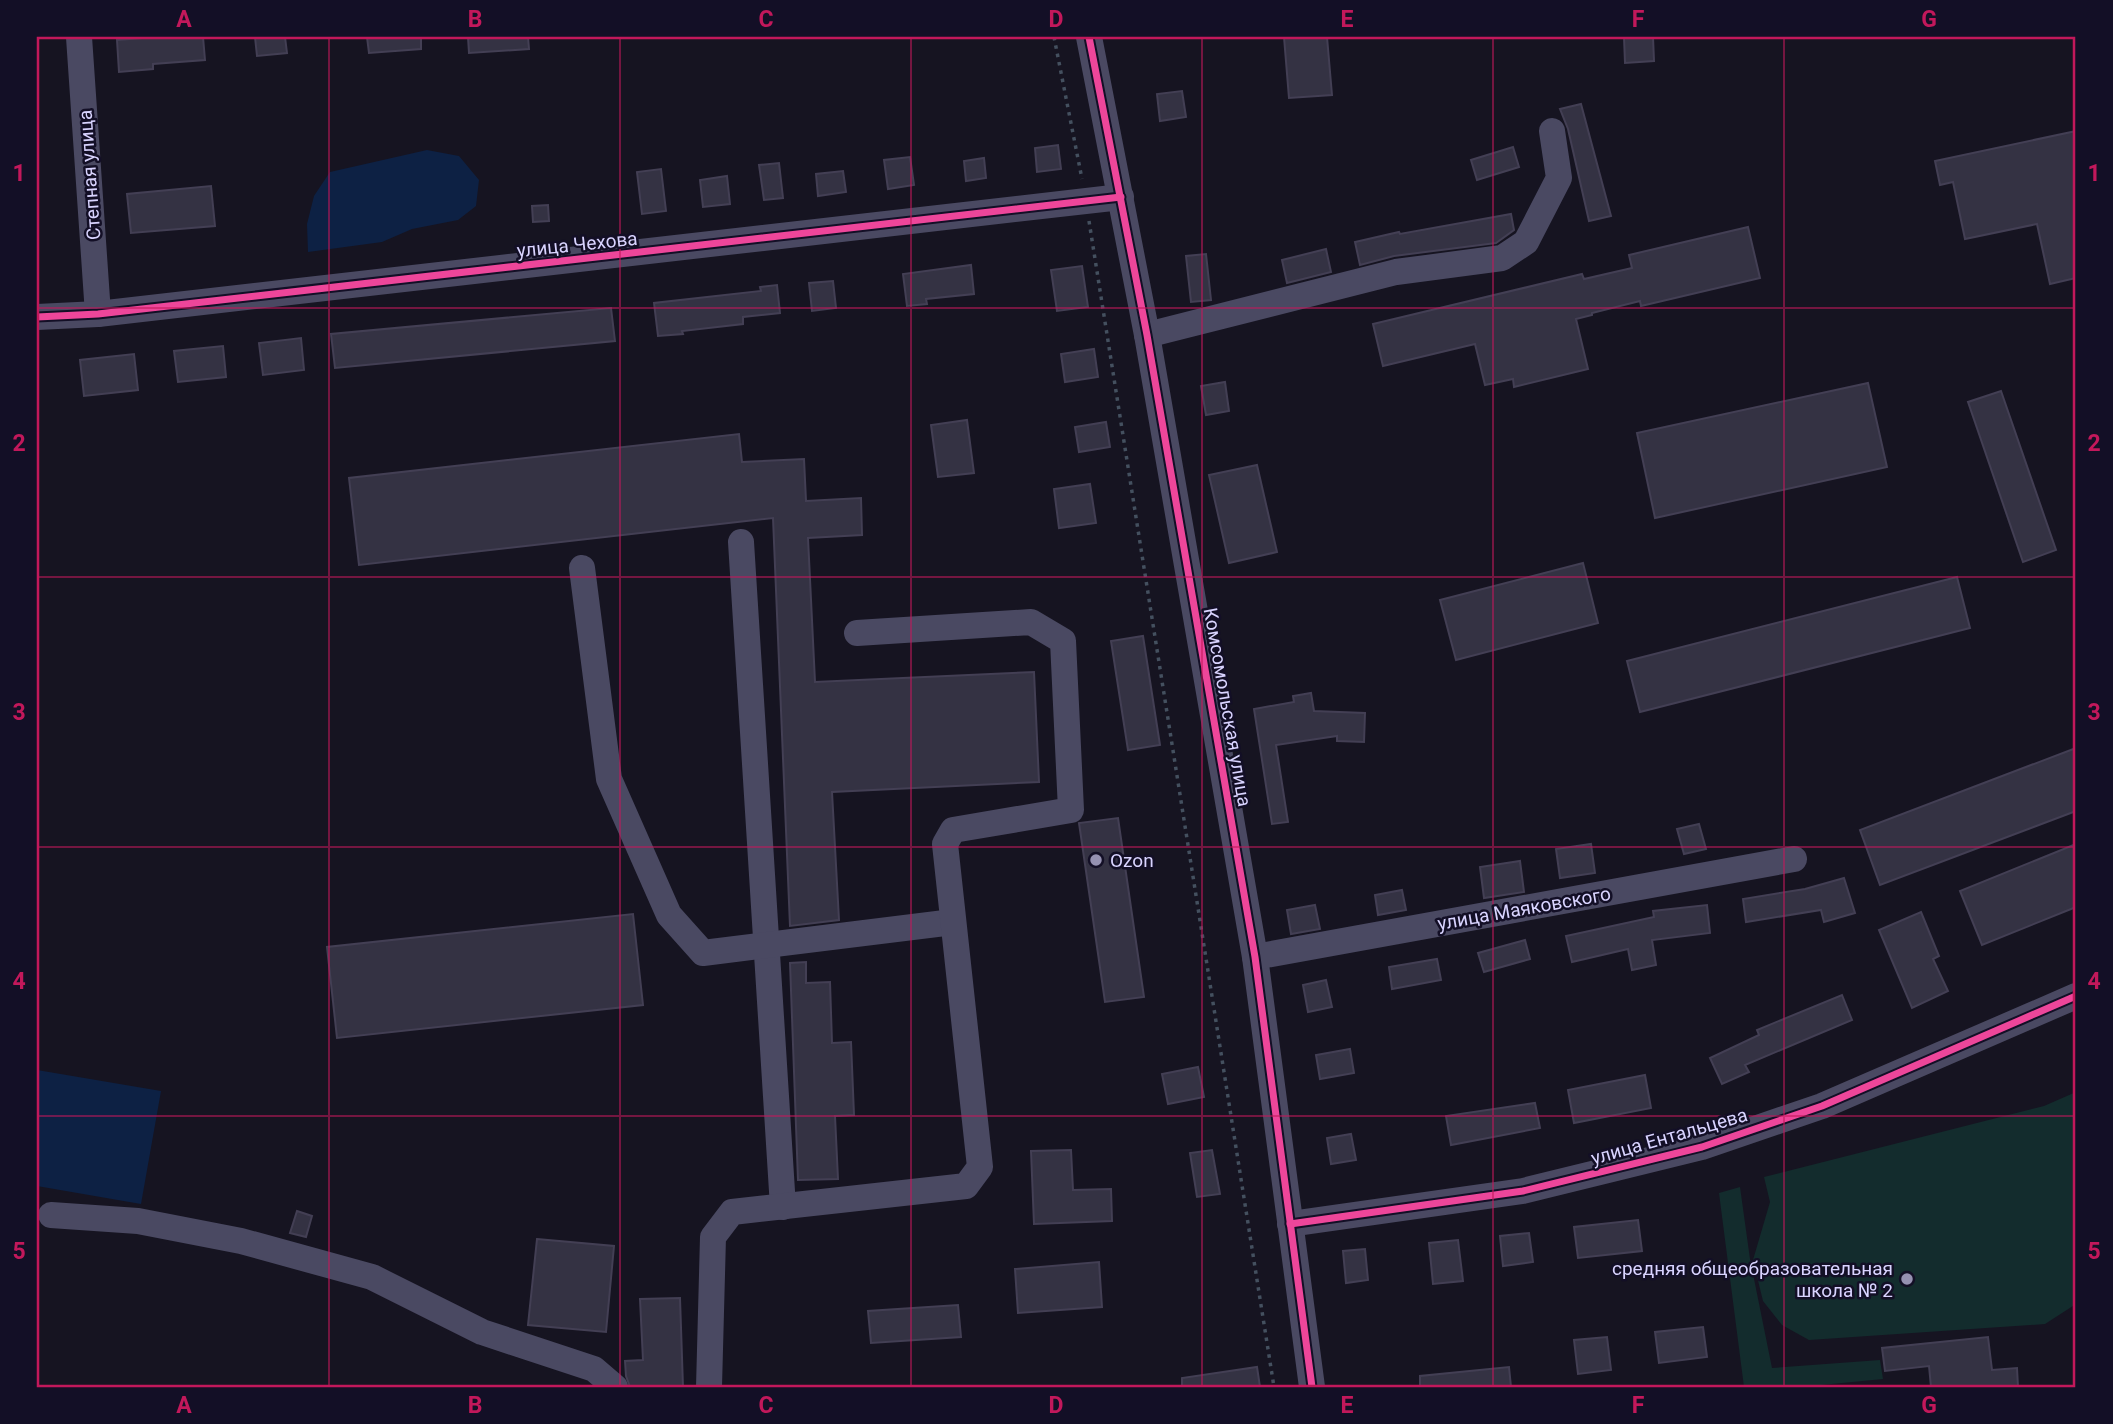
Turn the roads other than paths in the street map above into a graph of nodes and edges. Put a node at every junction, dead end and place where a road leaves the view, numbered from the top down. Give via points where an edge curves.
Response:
1 (79, 37) edge
2 (1089, 37) edge
3 (1552, 131) dead end
4 (1121, 198) junction
5 (98, 314) junction
6 (37, 317) edge
7 (1147, 335) junction
8 (741, 541) dead end
9 (582, 568) dead end
10 (857, 633) dead end
11 (1794, 859) dead end
12 (953, 922) junction
13 (766, 945) junction
14 (1255, 957) junction
15 (2076, 996) edge
16 (783, 1206) junction
17 (51, 1214) dead end
18 (1290, 1224) junction
19 (615, 1387) edge
20 (709, 1387) edge
21 (1312, 1387) edge

1 - 5 street, Степная улица
2 - 4 street, Комсомольская улица
3 - 7 street via 1559,178 1526,242 1502,258 1396,272
4 - 5 street, улица Чехова
4 - 7 street, Комсомольская улица
5 - 6 street, улица Чехова
7 - 14 street, Комсомольская улица
8 - 13 street
9 - 13 street via 609,779 669,915 703,953
10 - 12 street via 1031,622 1063,641 1071,810 953,830 945,844
11 - 14 street, улица Маяковского
12 - 13 street
12 - 16 street via 980,1167 966,1186
13 - 16 street
14 - 18 street, Комсомольская улица
15 - 18 street, улица Ентальцева via 1822,1105 1702,1147 1523,1191
16 - 20 street via 733,1212 713,1237
17 - 19 street via 138,1221 228,1238 372,1277 482,1332 594,1369
18 - 21 street, Комсомольская улица

